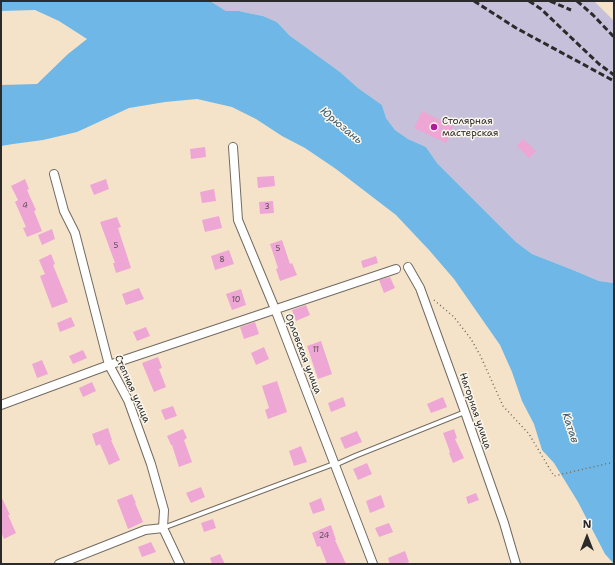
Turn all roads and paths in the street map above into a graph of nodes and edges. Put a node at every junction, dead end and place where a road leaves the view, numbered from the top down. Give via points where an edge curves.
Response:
1 (233, 147) dead end
2 (54, 174) dead end
3 (408, 267) dead end
4 (396, 269) dead end
5 (432, 298) dead end
6 (275, 309) junction
7 (109, 364) junction
8 (1, 405) edge
9 (465, 412) junction
10 (614, 462) edge
11 (336, 465) junction
12 (163, 528) junction
13 (59, 564) edge
14 (180, 564) edge
15 (373, 564) edge
16 (516, 564) edge

1 - 6 street, Орловская улица via 238,220
2 - 7 street, Степная улица via 64,211 75,233
3 - 9 street, Нагорная улица via 420,288
4 - 6 street
5 - 10 path via 454,317 471,339 503,406 530,434 554,476
6 - 7 street
6 - 11 street, Орловская улица
7 - 8 street
7 - 12 street, Степная улица via 128,400 151,464 164,510
9 - 11 lane
9 - 16 street, Нагорная улица
11 - 12 lane
11 - 15 street, Орловская улица
12 - 13 street via 145,530
12 - 14 street, Степная улица

